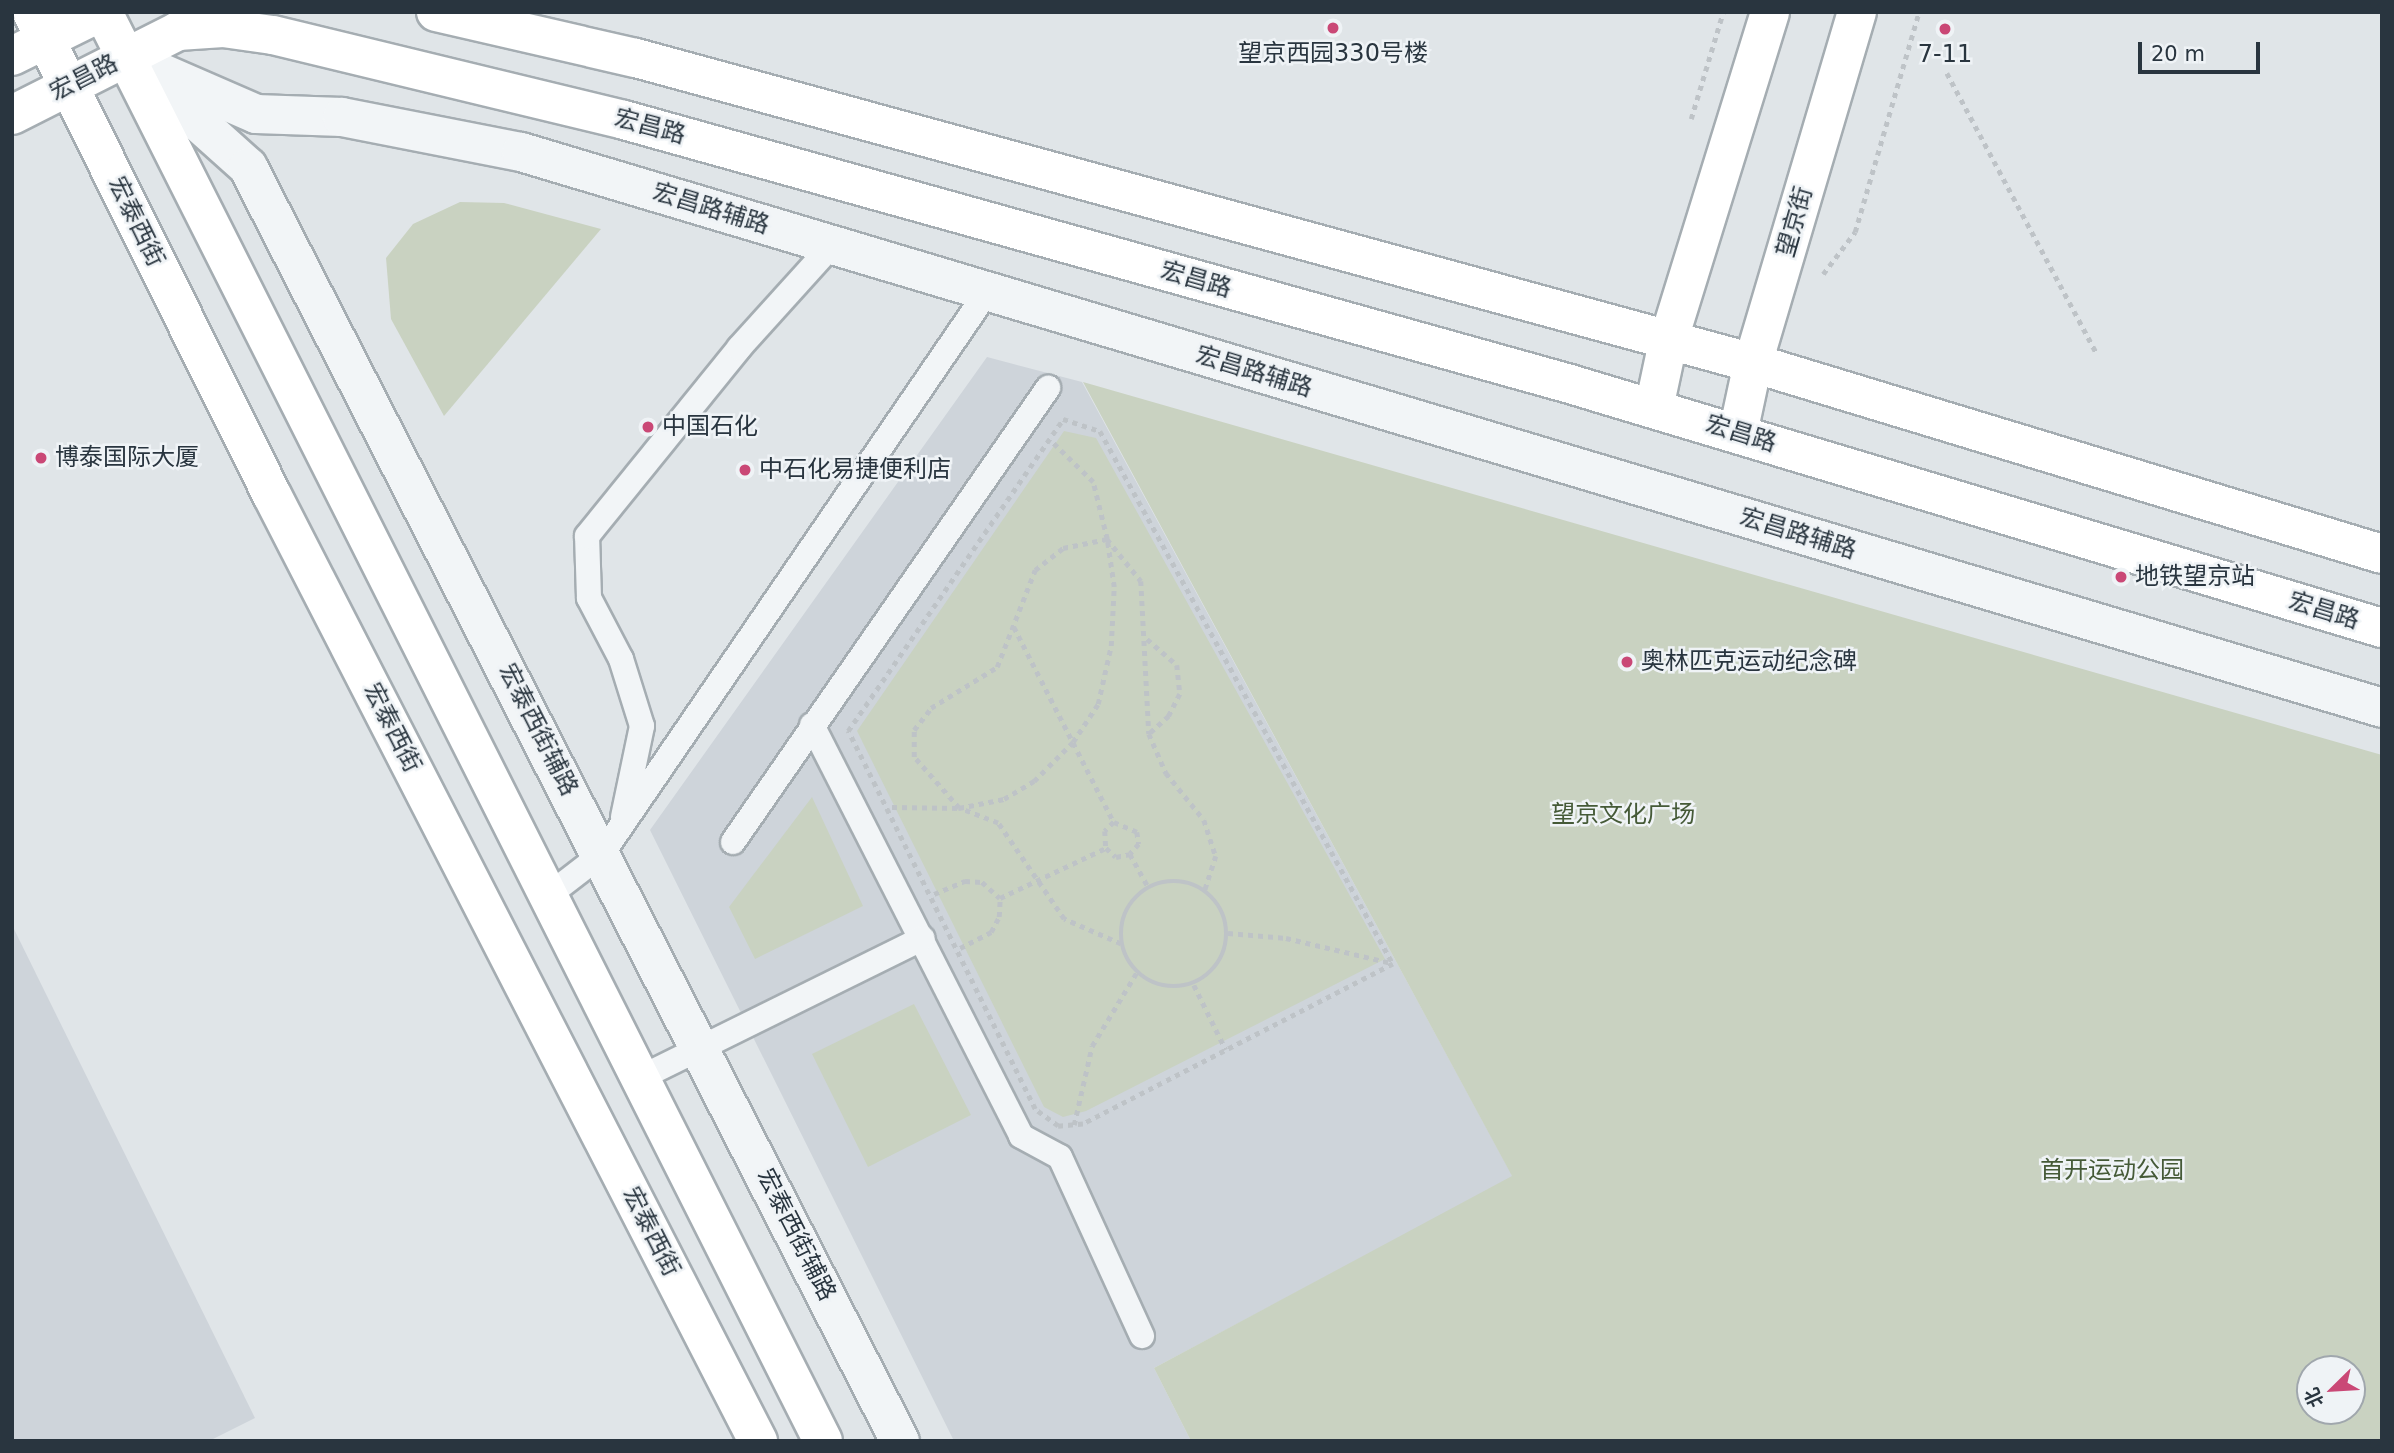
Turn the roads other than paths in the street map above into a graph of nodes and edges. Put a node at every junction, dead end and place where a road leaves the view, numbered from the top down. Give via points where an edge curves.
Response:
1 (102, 12) edge
2 (436, 12) edge
3 (1770, 12) edge
4 (1857, 12) edge
5 (30, 36) edge
6 (125, 57) junction
7 (69, 86) junction
8 (12, 115) edge
9 (832, 246) junction
10 (987, 292) junction
11 (1668, 342) junction
12 (1753, 363) junction
13 (1048, 388) dead end
14 (1654, 408) junction
15 (1738, 433) junction
16 (2382, 554) edge
17 (2382, 628) edge
18 (2382, 708) edge
19 (812, 725) junction
20 (612, 841) junction
21 (733, 842) dead end
22 (549, 895) junction
23 (923, 939) junction
24 (700, 1047) junction
25 (642, 1077) junction
26 (1142, 1336) dead end
27 (758, 1441) edge
28 (823, 1441) edge
29 (900, 1441) edge

1 - 5 main road, 宏昌路
1 - 6 main road
2 - 11 main road via 636,58
3 - 11 main road
4 - 12 main road, 望京街
5 - 7 main road, 宏泰西街
6 - 7 main road, 宏昌路
6 - 9 street, 宏昌路辅路 via 256,114 342,117 521,152
6 - 14 main road, 宏昌路 via 178,31 223,28 273,35 624,120
6 - 20 street, 宏泰西街辅路 via 248,167
6 - 22 main road
7 - 8 main road, 宏昌路
7 - 27 main road, 宏泰西街 via 278,507
9 - 10 street, 宏昌路辅路
9 - 20 lane via 739,348 587,536 589,598 621,659 642,726
10 - 18 street, 宏昌路辅路
10 - 20 lane
11 - 12 main road
11 - 14 main road
12 - 15 main road, 望京街
12 - 16 main road
13 - 19 lane
14 - 15 main road, 宏昌路
15 - 17 main road, 宏昌路
19 - 21 lane
19 - 23 lane
20 - 22 lane
20 - 24 street, 宏泰西街辅路
22 - 25 main road
23 - 24 lane
23 - 26 lane via 1021,1136 1060,1157
24 - 25 lane
24 - 29 street, 宏泰西街辅路
25 - 28 main road

